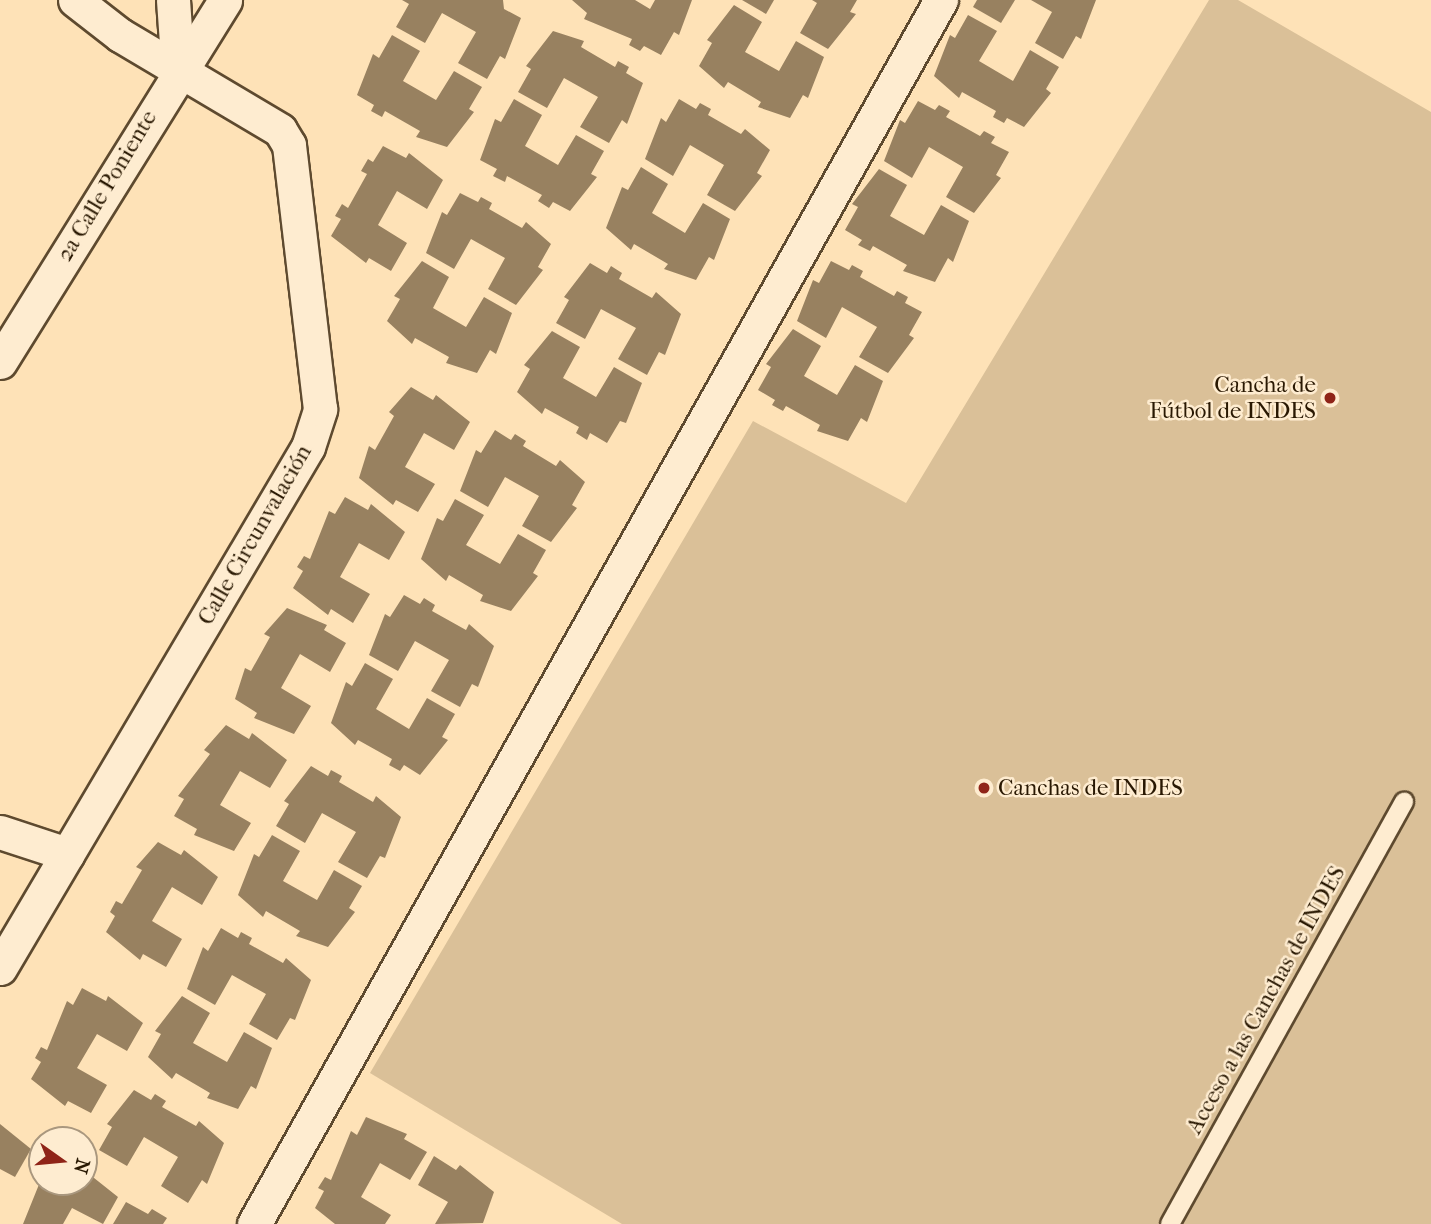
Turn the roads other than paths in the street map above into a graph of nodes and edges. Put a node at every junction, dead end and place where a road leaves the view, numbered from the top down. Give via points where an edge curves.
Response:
1 (75, 0) edge
2 (173, 0) edge
3 (225, 0) edge
4 (941, 0) edge
5 (178, 71) junction
6 (0, 362) edge
7 (1404, 800) dead end
8 (0, 832) edge
9 (67, 854) junction
10 (0, 968) edge
11 (254, 1224) edge
12 (1170, 1224) edge

1 - 5 street, Calle Circunvalación
2 - 5 street
3 - 5 street
4 - 11 street
5 - 6 street, 2a Calle Poniente
5 - 9 street, Calle Circunvalación via 265,118 289,145 320,409 308,447
7 - 12 lane, Acceso a las Canchas de INDES
8 - 9 street
9 - 10 street, Calle Circunvalación

